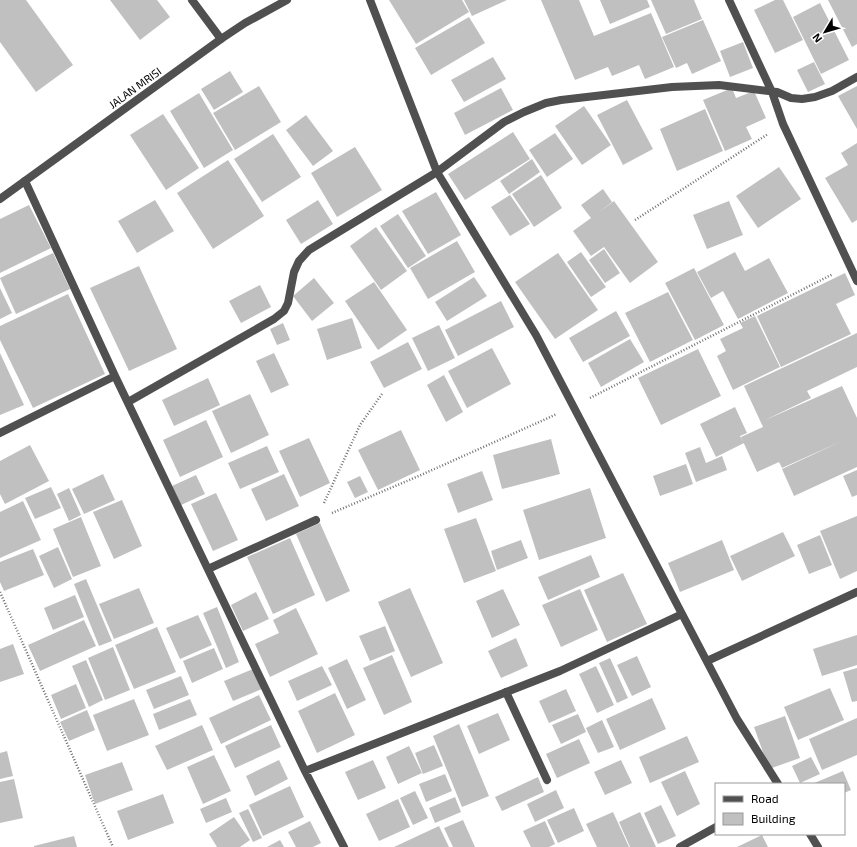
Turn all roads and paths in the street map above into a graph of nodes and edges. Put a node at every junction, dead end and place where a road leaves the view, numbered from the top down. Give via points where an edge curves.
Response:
1 (192, 0) edge
2 (287, 0) edge
3 (370, 0) edge
4 (729, 0) edge
5 (221, 40) junction
6 (857, 77) edge
7 (772, 92) junction
8 (783, 124) junction
9 (437, 172) junction
10 (25, 181) junction
11 (0, 199) edge
12 (635, 220) dead end
13 (850, 266) junction
14 (857, 281) edge
15 (115, 376) junction
16 (382, 394) dead end
17 (128, 402) junction
18 (573, 406) junction
19 (0, 433) edge
20 (316, 520) junction
21 (208, 569) junction
22 (0, 592) edge
23 (857, 592) edge
24 (682, 614) junction
25 (707, 661) junction
26 (506, 692) junction
27 (305, 772) junction
28 (547, 780) dead end
29 (777, 783) edge
30 (715, 828) edge
31 (811, 835) edge
32 (113, 847) edge
33 (344, 847) edge
34 (680, 847) edge
35 (818, 847) edge

1 - 5 street
2 - 5 street, JALAN MRISI via 245,23
3 - 9 street
4 - 7 street
5 - 10 street, JALAN MRISI
6 - 7 street via 815,97 791,98
7 - 8 street
7 - 9 street via 719,85 672,87 546,103 504,122
8 - 12 path
8 - 13 street
9 - 17 street via 309,250 299,261 294,272 284,311 274,320
9 - 18 street via 536,335
10 - 11 street, JALAN MRISI
10 - 15 street
13 - 14 street
13 - 18 path
15 - 17 street
15 - 19 street
16 - 20 path via 360,425
17 - 21 street
18 - 20 path
18 - 24 street
20 - 21 street
21 - 27 street
22 - 32 path
23 - 25 street
24 - 25 street
24 - 26 street via 560,671
25 - 29 street via 737,719
26 - 27 street
26 - 28 street
27 - 33 street
30 - 34 street
31 - 35 street

